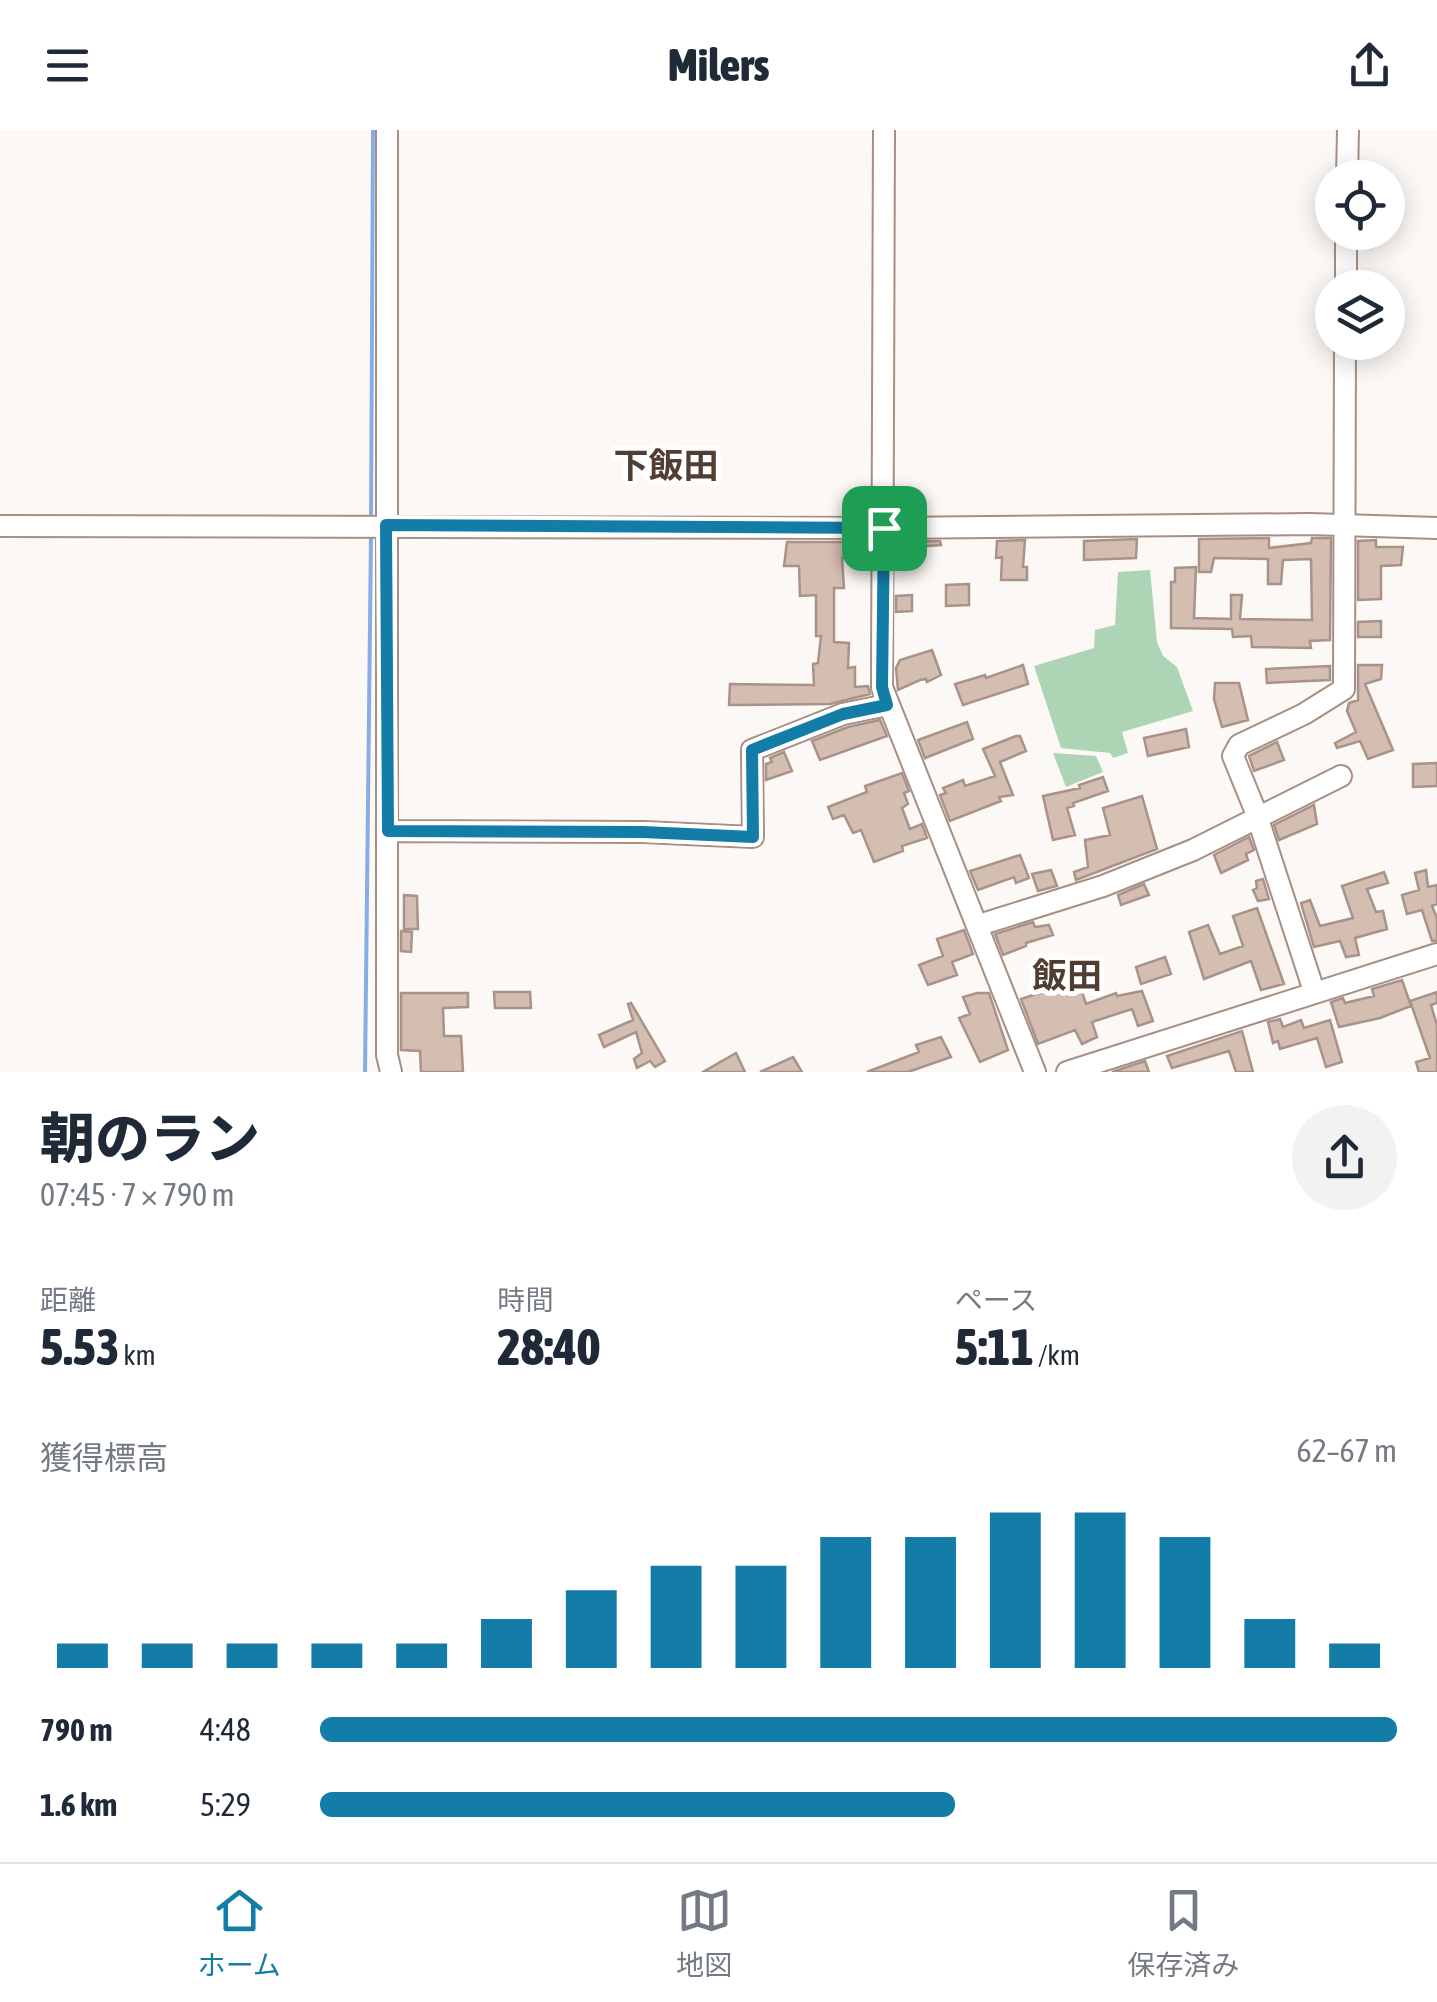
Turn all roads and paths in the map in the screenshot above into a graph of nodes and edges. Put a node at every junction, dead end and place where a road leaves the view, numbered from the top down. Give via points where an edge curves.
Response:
1 (387, 130) edge
2 (884, 130) edge
3 (1348, 130) edge
4 (1347, 160) edge
5 (1345, 360) edge
6 (377, 525) junction
7 (1342, 525) junction
8 (0, 526) edge
9 (884, 528) junction
10 (1437, 528) edge
11 (887, 705) junction
12 (1341, 776) dead end
13 (1257, 818) junction
14 (388, 831) junction
15 (979, 925) junction
16 (1437, 954) edge
17 (1314, 992) junction
18 (391, 1072) edge
19 (1035, 1072) edge
20 (1067, 1072) edge

1 - 6 street
2 - 9 street
3 - 4 street
5 - 7 street
6 - 8 street
6 - 9 street
6 - 14 street
7 - 9 street
7 - 10 street
7 - 13 street via 1344,688 1239,745 1233,756
9 - 11 street
11 - 14 street via 843,714 752,750 753,837
11 - 15 street
12 - 13 street
13 - 15 street via 1103,886
13 - 17 street
14 - 18 street
15 - 19 street
16 - 17 street
17 - 20 street

